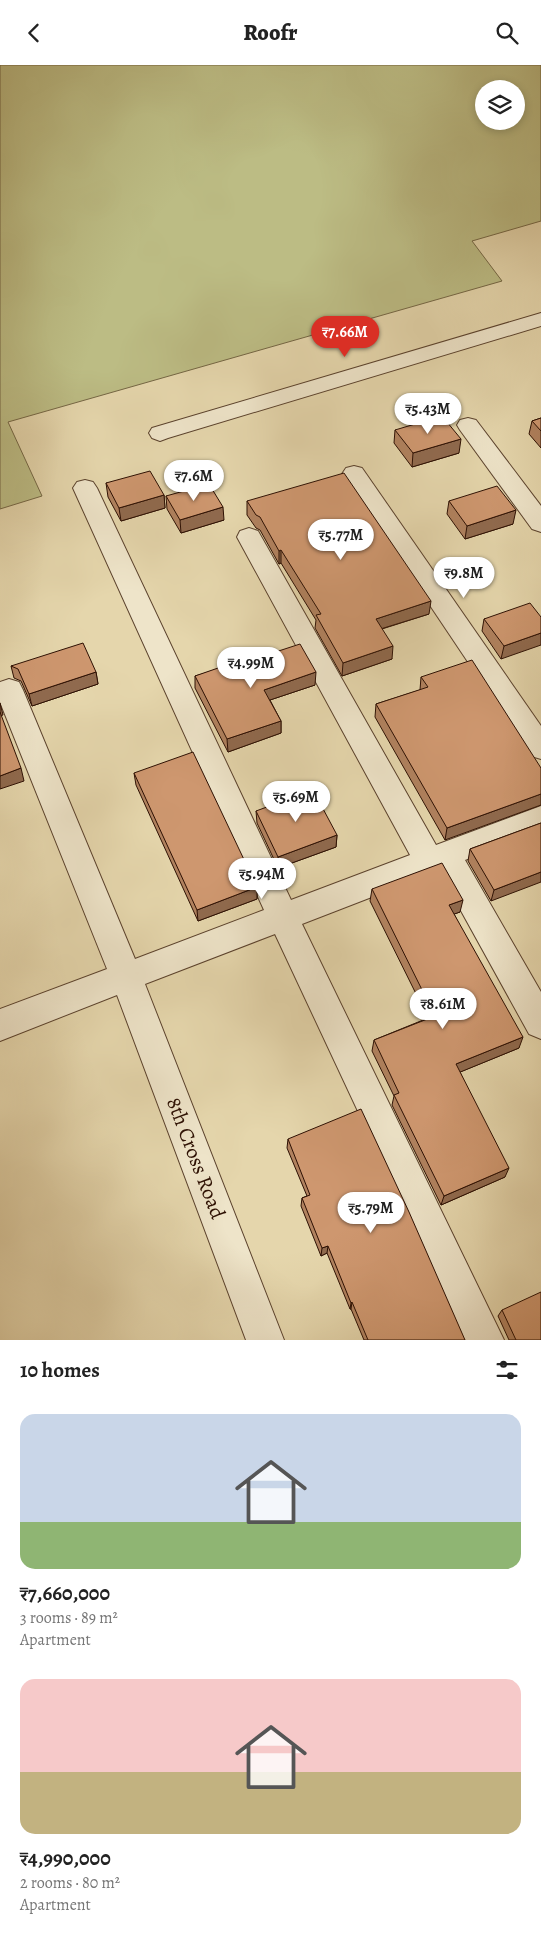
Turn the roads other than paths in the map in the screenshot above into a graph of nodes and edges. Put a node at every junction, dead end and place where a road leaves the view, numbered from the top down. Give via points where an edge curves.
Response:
1 (541, 319) edge
2 (468, 425) dead end
3 (160, 433) dead end
4 (354, 474) dead end
5 (85, 488) dead end
6 (541, 523) edge
7 (249, 537) dead end
8 (9, 690) dead end
9 (541, 748) edge
10 (541, 818) edge
11 (438, 858) junction
12 (283, 917) junction
13 (126, 976) junction
14 (541, 1023) edge
15 (0, 1025) edge
16 (265, 1340) edge
17 (485, 1340) edge

1 - 3 street
2 - 6 street
4 - 9 street
5 - 12 street
7 - 11 street
8 - 13 street, 8th Cross Road
10 - 11 street
11 - 12 street
11 - 14 street
12 - 13 street
12 - 17 street
13 - 15 street
13 - 16 street, 8th Cross Road

